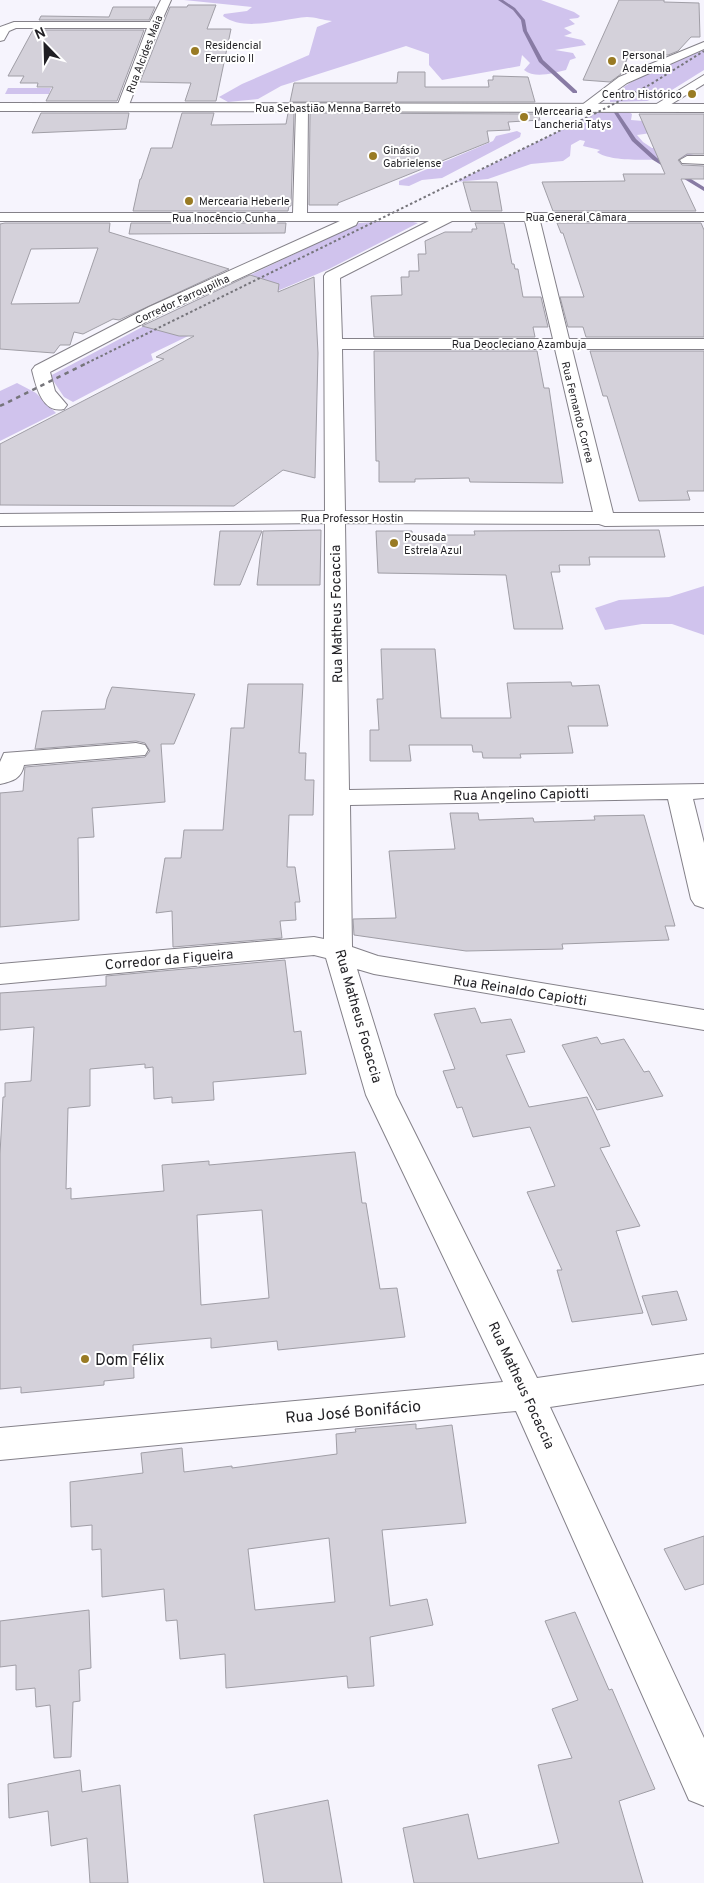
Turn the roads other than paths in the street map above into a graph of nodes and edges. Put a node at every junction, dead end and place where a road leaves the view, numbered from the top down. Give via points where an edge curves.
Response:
1 (166, 0) edge
2 (154, 25) junction
3 (0, 38) edge
4 (704, 45) edge
5 (704, 80) edge
6 (0, 107) edge
7 (123, 107) junction
8 (302, 108) junction
9 (584, 108) junction
10 (656, 108) junction
11 (704, 108) edge
12 (687, 160) dead end
13 (704, 160) edge
14 (449, 216) junction
15 (531, 216) junction
16 (0, 217) edge
17 (362, 217) junction
18 (704, 217) edge
19 (300, 218) junction
20 (334, 344) junction
21 (561, 344) junction
22 (704, 344) edge
23 (58, 404) dead end
24 (335, 518) junction
25 (704, 519) edge
26 (0, 520) edge
27 (605, 520) junction
28 (136, 750) dead end
29 (0, 777) edge
30 (692, 791) edge
31 (338, 798) junction
32 (704, 899) edge
33 (338, 952) junction
34 (0, 974) edge
35 (704, 1020) edge
36 (704, 1368) edge
37 (528, 1396) junction
38 (0, 1444) edge
39 (704, 1784) edge

1 - 2 street, Rua Alcides Maia
2 - 3 street via 14,25 4,29
2 - 7 street, Rua Alcides Maia
4 - 9 street via 623,80
5 - 10 street
6 - 7 street, Rua Sebastião Menna Barreto
7 - 8 street, Rua Sebastião Menna Barreto
8 - 9 street, Rua Sebastião Menna Barreto
8 - 19 street
9 - 10 street, Rua Sebastião Menna Barreto
10 - 11 street, Rua Sebastião Menna Barreto
12 - 13 street
14 - 15 street, Rua General Câmara
14 - 17 street, Rua Inocêncio Cunha
14 - 20 street, Rua Matheus Focaccia via 332,276
15 - 18 street, Rua General Câmara
15 - 21 street, Rua Fernando Correa
16 - 19 street, Rua Inocêncio Cunha
17 - 19 street, Rua Inocêncio Cunha
17 - 23 street, Corredor Farroupilha via 183,297 41,370 46,392
20 - 21 street, Rua Deocleciano Azambuja
20 - 24 street, Rua Matheus Focaccia
21 - 22 street, Rua Deocleciano Azambuja
21 - 27 street, Rua Fernando Correa
24 - 26 street, Rua Professor Hostin
24 - 27 street, Rua Professor Hostin
24 - 31 street, Rua Matheus Focaccia
25 - 27 street, Rua Professor Hostin
28 - 29 street via 13,758 10,772
30 - 31 street, Rua Angelino Capiotti
30 - 32 street
31 - 33 street, Rua Matheus Focaccia
33 - 34 street, Corredor da Figueira via 314,946
33 - 35 street, Rua Reinaldo Capiotti via 374,965
33 - 37 street, Rua Matheus Focaccia via 381,1095
36 - 37 street, Rua José Bonifácio
37 - 38 street, Rua José Bonifácio
37 - 39 street, Rua Matheus Focaccia

